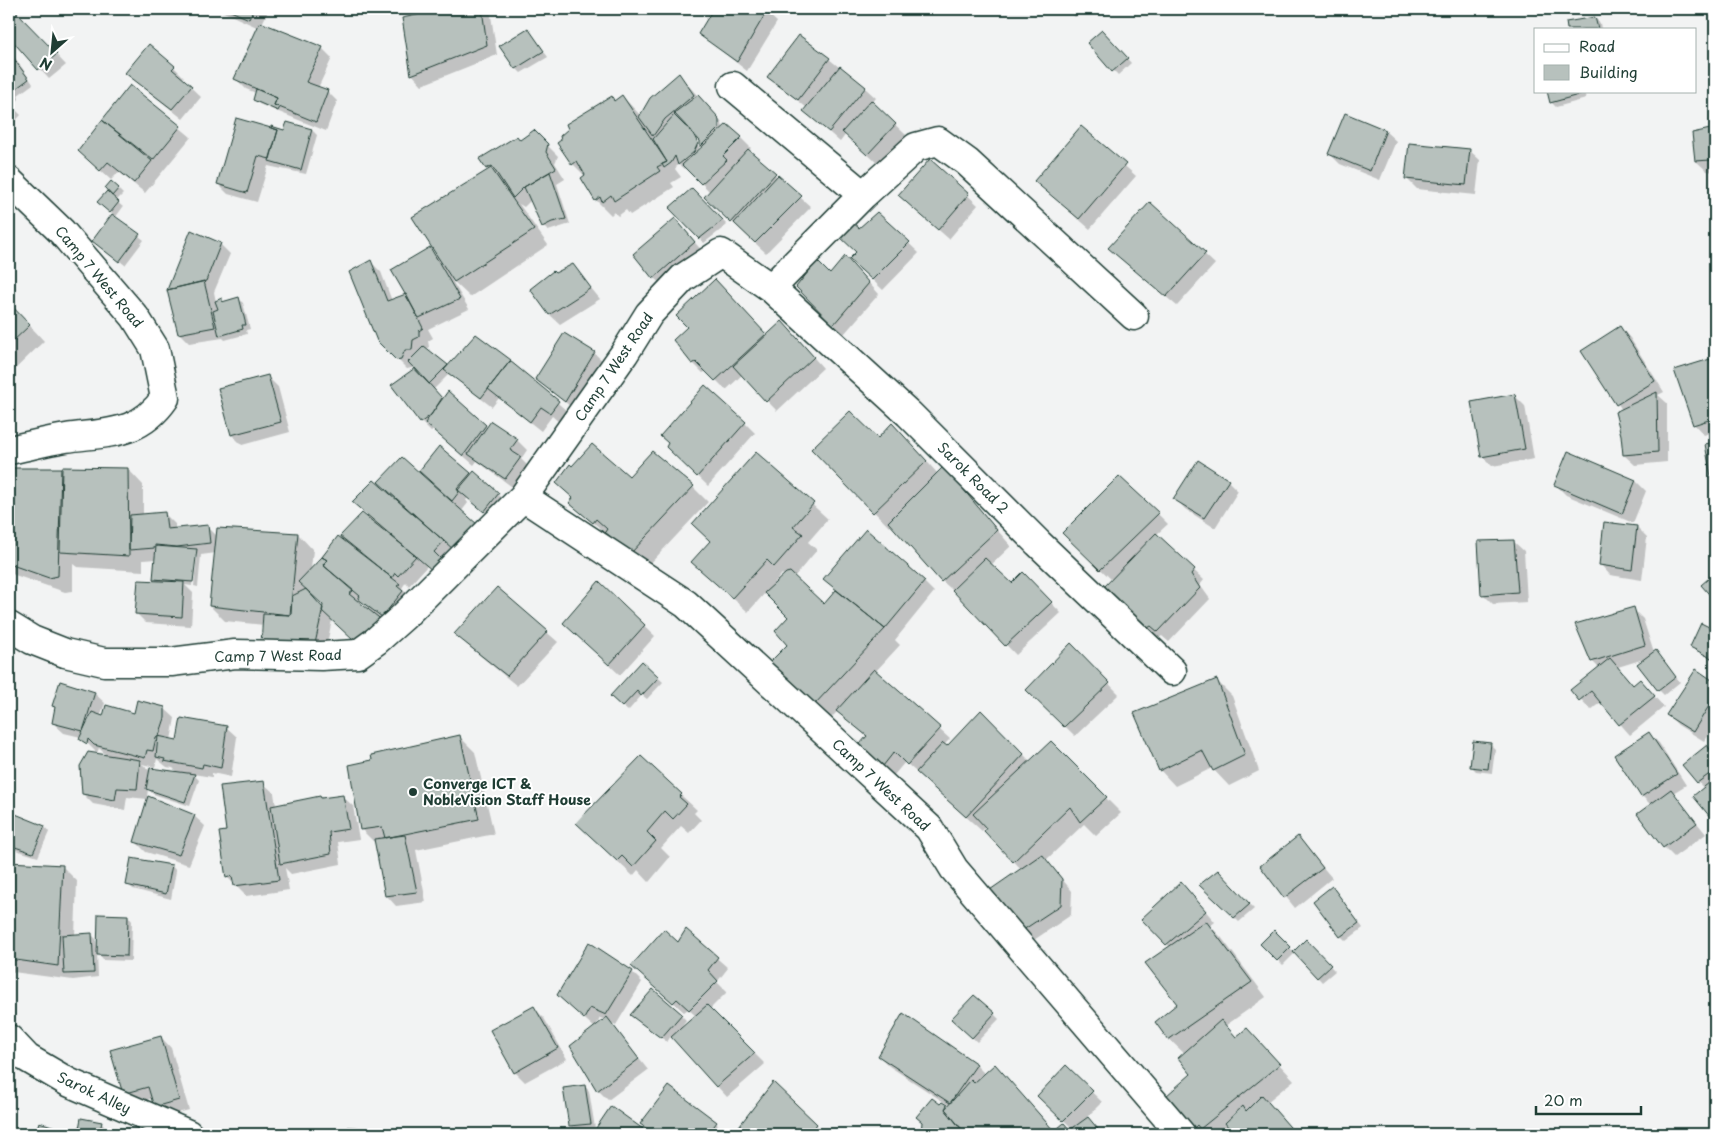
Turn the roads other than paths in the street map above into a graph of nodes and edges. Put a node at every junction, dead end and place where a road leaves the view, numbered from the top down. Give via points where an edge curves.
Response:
1 (732, 86) dead end
2 (9, 181) edge
3 (863, 195) junction
4 (771, 288) junction
5 (1134, 316) dead end
6 (9, 450) edge
7 (523, 497) junction
8 (9, 626) edge
9 (1172, 671) dead end
10 (9, 1039) edge
11 (188, 1134) edge
12 (1181, 1134) edge

1 - 3 street
2 - 6 street, Camp 7 West Road via 62,232 136,317 155,349 165,398 154,413 123,431 64,438
3 - 4 street
3 - 5 street via 916,147 938,141 967,162
4 - 7 street, Camp 7 West Road via 721,254 683,278 649,314
4 - 9 street, Sarok Road 2 via 909,414
7 - 8 street, Camp 7 West Road via 403,617 358,654 235,654 171,662 104,662 65,653 32,640
7 - 12 street, Camp 7 West Road via 686,604 929,828 954,869
10 - 11 street, Sarok Alley via 27,1058 68,1082

